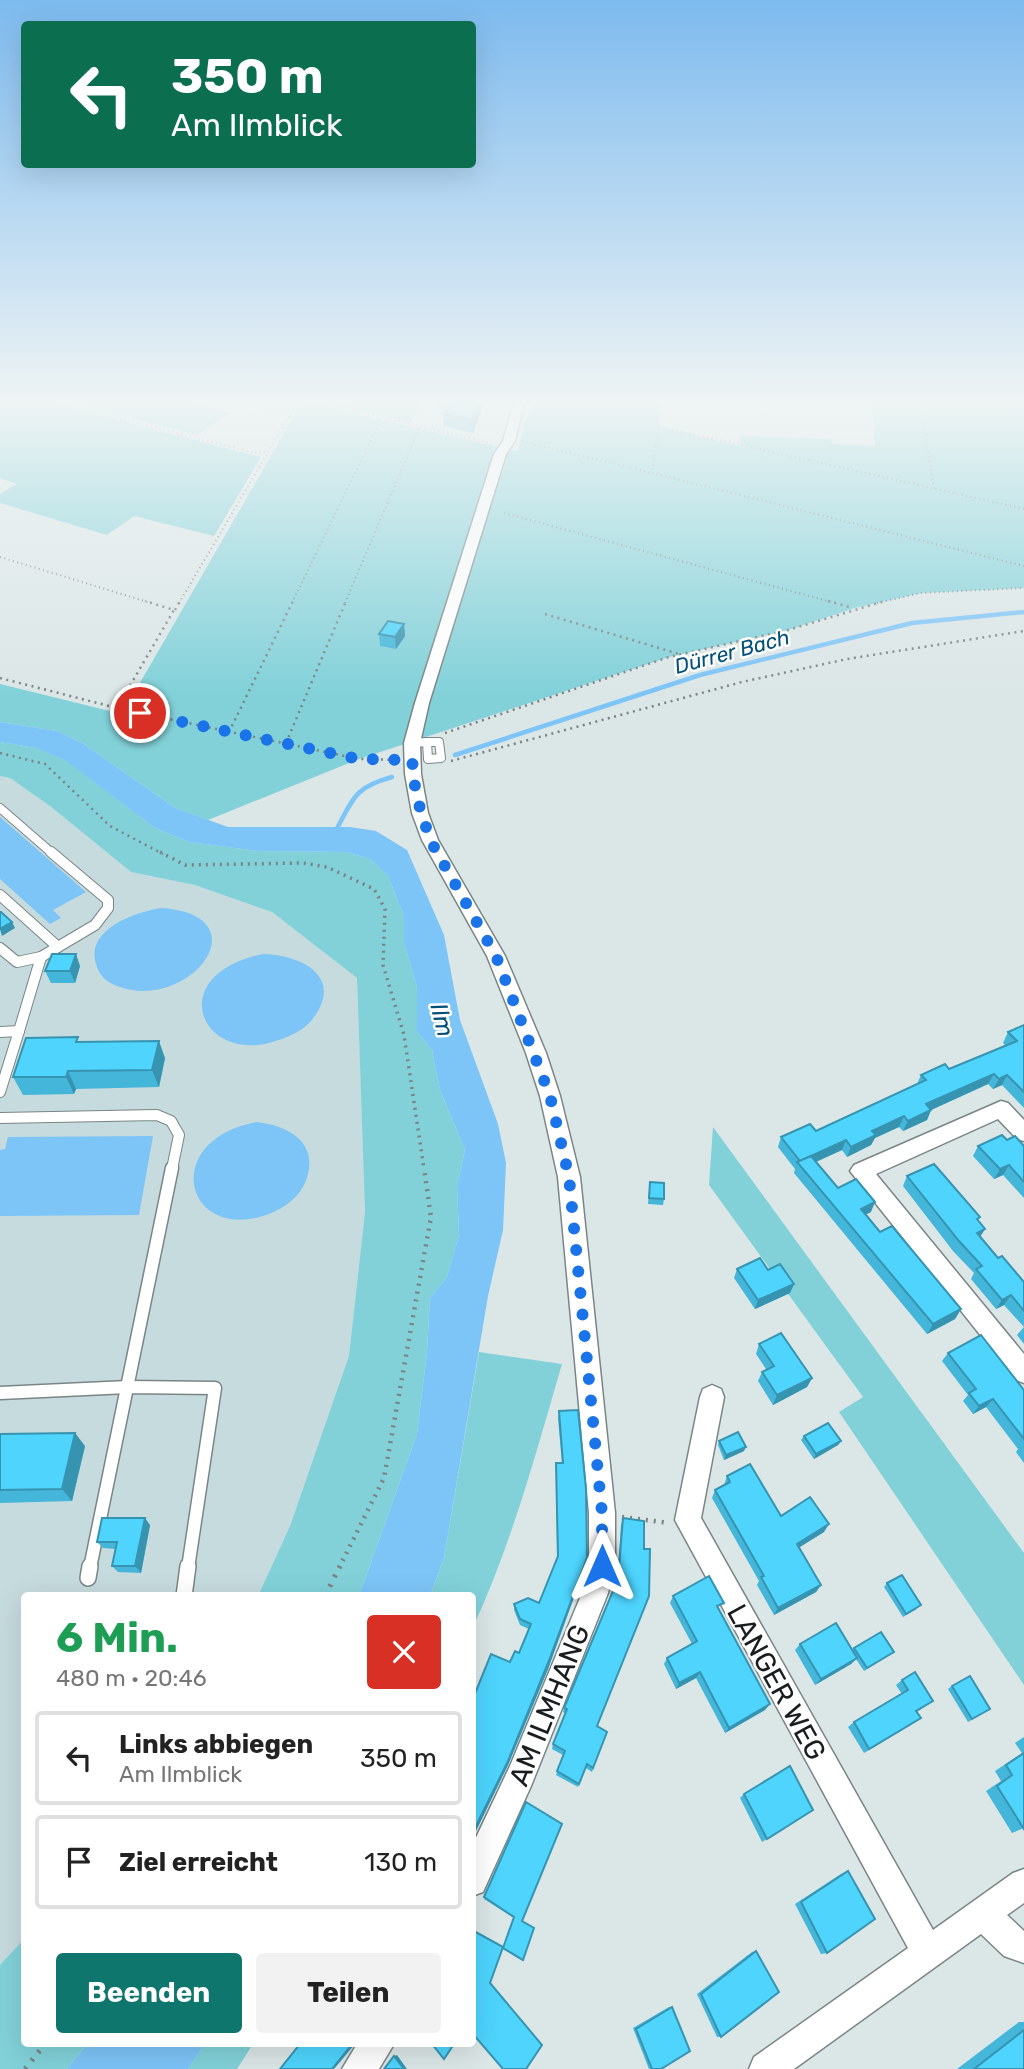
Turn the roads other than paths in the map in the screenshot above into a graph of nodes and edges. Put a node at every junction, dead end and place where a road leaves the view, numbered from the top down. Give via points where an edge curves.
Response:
1 (489, 500) edge
2 (0, 808) edge
3 (0, 895) edge
4 (58, 947) junction
5 (0, 948) edge
6 (41, 957) junction
7 (19, 1031) junction
8 (0, 1032) edge
9 (14, 1048) junction
10 (28, 1048) edge
11 (0, 1092) edge
12 (0, 1118) edge
13 (1024, 1133) edge
14 (1024, 1372) edge
15 (128, 1387) junction
16 (0, 1393) edge
17 (712, 1397) dead end
18 (88, 1578) dead end
19 (185, 1592) edge
20 (476, 1872) edge
21 (1024, 1884) edge
22 (983, 1913) junction
23 (1024, 1947) edge
24 (928, 1953) junction
25 (375, 2047) edge
26 (359, 2069) edge
27 (766, 2069) edge

1 - 20 street, AM ILMHANG via 422,703 416,795 430,840 496,956 550,1096 569,1177 602,1513 602,1566 521,1776
2 - 4 lane via 108,900 109,912
3 - 4 lane
4 - 6 lane
5 - 6 lane via 17,962
6 - 7 lane
7 - 8 lane
7 - 9 lane
9 - 10 lane
9 - 11 lane
12 - 15 lane via 157,1115 171,1121 179,1135
13 - 14 street via 1000,1109 861,1171
15 - 16 lane
15 - 18 lane
15 - 19 lane via 215,1388
17 - 24 street, LANGER WEG via 688,1520
21 - 22 street
22 - 23 street via 1014,1945
22 - 24 street
24 - 27 street
25 - 26 street

